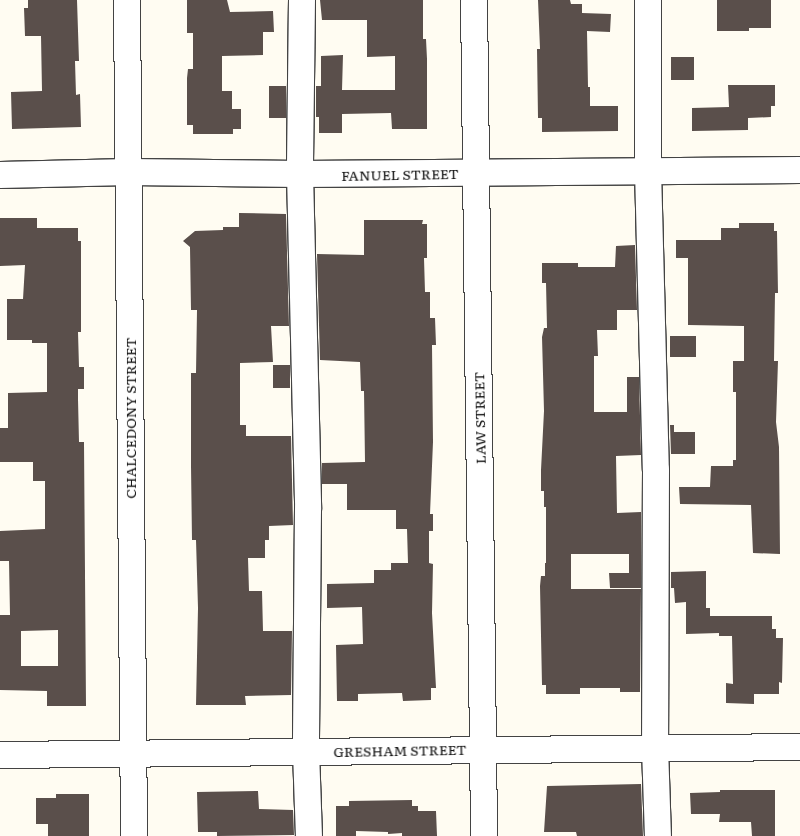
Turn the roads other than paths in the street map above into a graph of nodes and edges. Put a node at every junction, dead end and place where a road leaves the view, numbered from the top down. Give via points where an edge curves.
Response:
1 (127, 0) edge
2 (302, 0) edge
3 (474, 0) edge
4 (648, 0) edge
5 (648, 170) junction
6 (800, 170) edge
7 (129, 172) junction
8 (476, 173) junction
9 (300, 174) junction
10 (0, 175) edge
11 (655, 747) junction
12 (800, 747) edge
13 (483, 750) junction
14 (306, 751) junction
15 (133, 754) junction
16 (0, 755) edge
17 (134, 836) edge
18 (309, 836) edge
19 (484, 836) edge
20 (658, 836) edge

1 - 7 street, CHALCEDONY STREET
2 - 9 street
3 - 8 street, LAW STREET
4 - 5 street
5 - 6 street, FANUEL STREET
5 - 8 street, FANUEL STREET
5 - 11 street via 656,470
7 - 9 street, FANUEL STREET
7 - 10 street, FANUEL STREET
7 - 15 street, CHALCEDONY STREET
8 - 9 street, FANUEL STREET
8 - 13 street, LAW STREET
9 - 14 street via 308,509
11 - 12 street, GRESHAM STREET
11 - 13 street, GRESHAM STREET
11 - 20 street
13 - 14 street, GRESHAM STREET
13 - 19 street, LAW STREET
14 - 15 street, GRESHAM STREET
14 - 18 street
15 - 16 street, GRESHAM STREET
15 - 17 street, CHALCEDONY STREET

